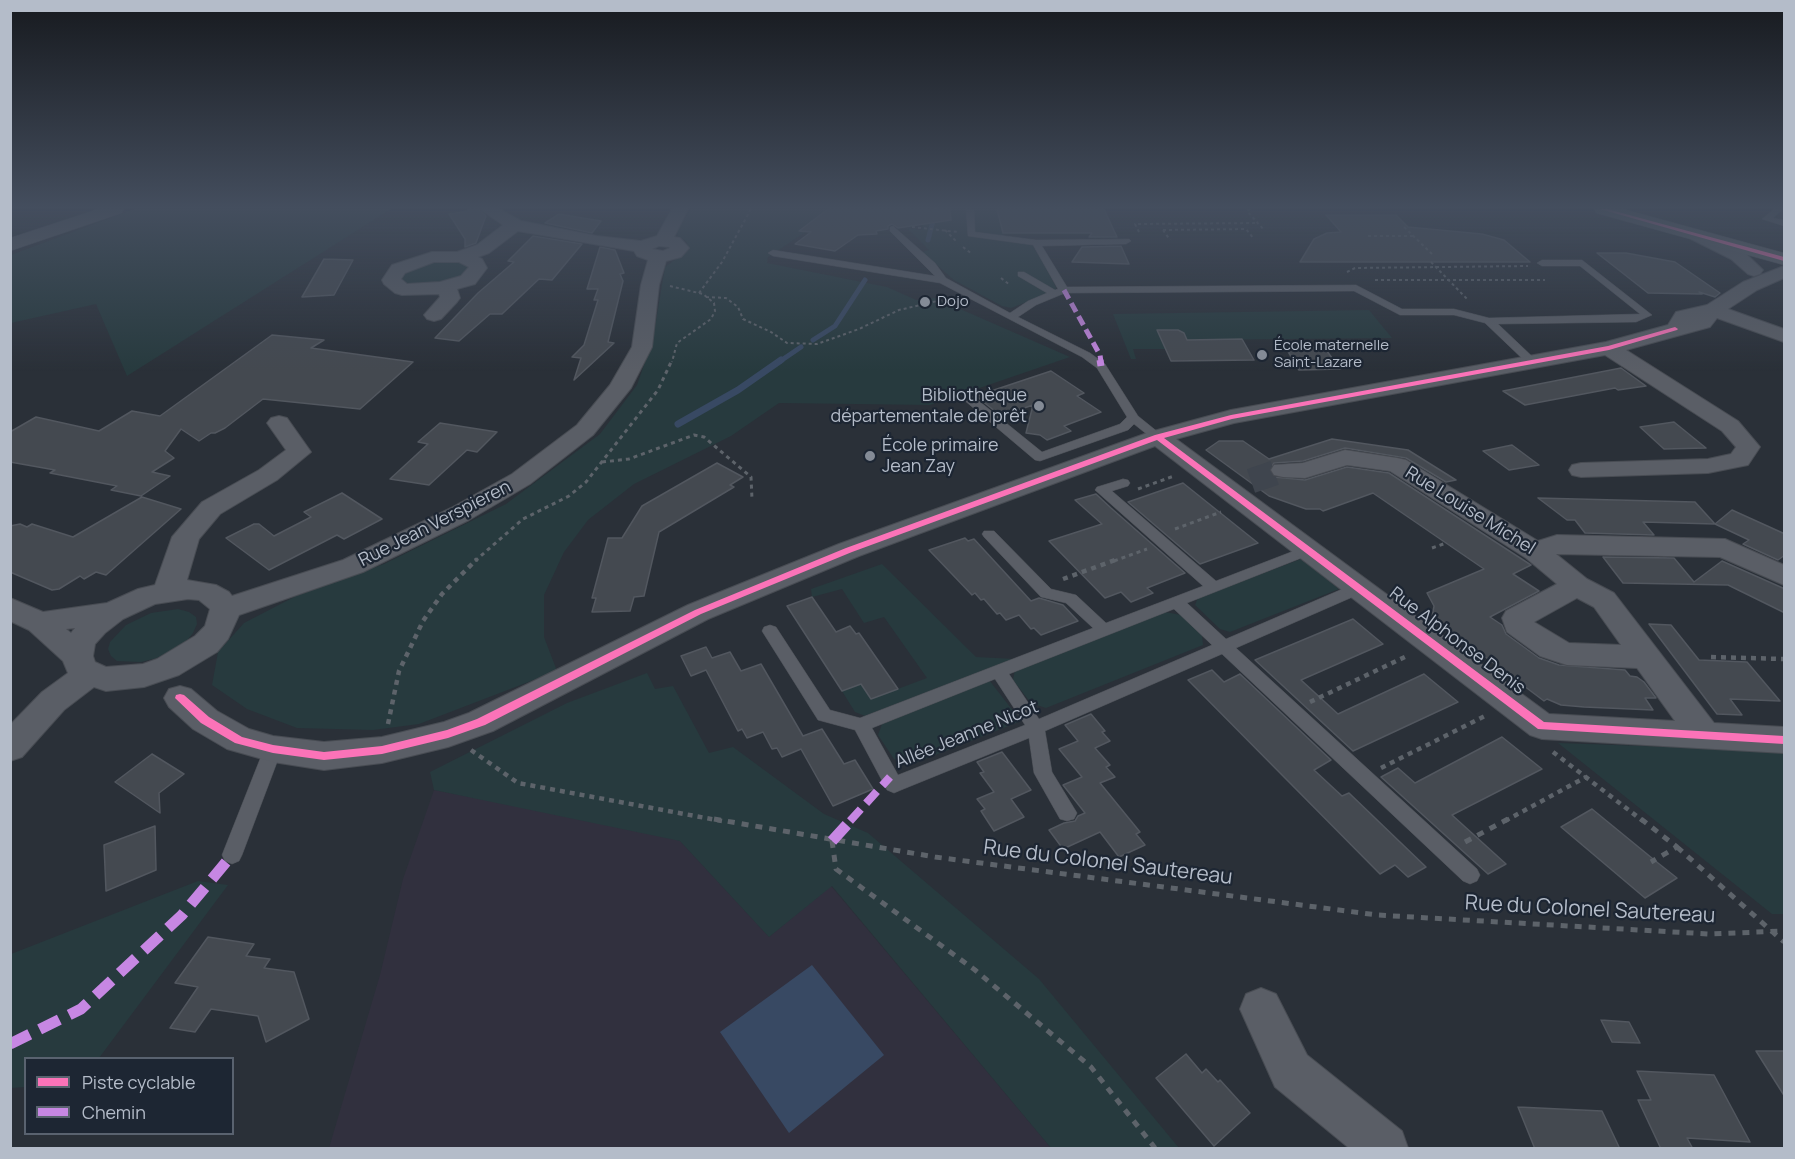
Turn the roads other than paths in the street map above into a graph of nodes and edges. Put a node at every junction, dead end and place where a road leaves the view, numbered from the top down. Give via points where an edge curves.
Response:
1 (409, 263) edge
2 (471, 263) edge
3 (653, 263) edge
4 (837, 263) edge
5 (929, 263) edge
6 (1045, 263) edge
7 (1582, 263) edge
8 (1742, 263) edge
9 (1778, 263) edge
10 (1021, 274) dead end
11 (1752, 278) junction
12 (943, 280) junction
13 (1785, 280) edge
14 (447, 287) junction
15 (1059, 292) junction
16 (1713, 310) junction
17 (434, 315) dead end
18 (1010, 317) junction
19 (1489, 321) junction
20 (1785, 336) edge
21 (1609, 348) junction
22 (1533, 363) junction
23 (970, 400) dead end
24 (1133, 418) junction
25 (279, 423) dead end
26 (1158, 437) junction
27 (1283, 470) tunnel mouth
28 (1581, 470) dead end
29 (1123, 483) dead end
30 (989, 534) dead end
31 (1309, 550) junction
32 (1536, 552) junction
33 (1785, 576) edge
34 (1577, 586) junction
35 (1214, 587) junction
36 (1359, 588) junction
37 (166, 592) junction
38 (1176, 602) junction
39 (10, 608) edge
40 (225, 609) junction
41 (113, 612) junction
42 (40, 623) junction
43 (1104, 630) junction
44 (770, 631) dead end
45 (1226, 647) junction
46 (190, 656) junction
47 (1646, 657) junction
48 (83, 665) junction
49 (998, 671) junction
50 (121, 679) junction
51 (180, 698) junction
52 (861, 725) junction
53 (1036, 728) junction
54 (1704, 735) junction
55 (1785, 740) edge
56 (10, 748) edge
57 (273, 749) junction
58 (1067, 813) dead end
59 (232, 855) dead end
60 (1470, 875) dead end
61 (1261, 1009) dead end
62 (1385, 1149) edge

1 - 14 street via 398,269 391,280 402,289
2 - 14 street via 478,268 475,274
3 - 40 street, Rue Jean Verspieren via 642,347 621,388 585,430 521,480 460,514 353,566
4 - 12 lane
5 - 12 lane
6 - 15 lane
7 - 19 lane via 1647,315 1636,319
8 - 11 street
9 - 11 street
10 - 15 lane
11 - 13 street
11 - 16 street
12 - 18 lane
14 - 17 street via 450,298
15 - 18 lane
15 - 19 lane via 1360,288 1400,312 1454,312
16 - 20 street
16 - 21 street via 1683,316 1675,329
18 - 24 lane via 1101,366
19 - 22 lane
21 - 22 street
21 - 28 street via 1730,426 1748,447 1739,460 1708,466
22 - 26 street via 1231,417
23 - 24 lane via 1040,457 1124,427
24 - 26 lane
25 - 37 street via 299,452 211,508 186,537
26 - 31 street, Rue Alphonse Denis
26 - 57 street via 849,550 698,612 481,722 448,734 382,750 324,756
27 - 32 street, Rue Louise Michel via 1305,471 1345,457 1397,465
29 - 35 lane via 1102,490
30 - 43 lane via 1046,593 1071,598
31 - 35 lane
31 - 36 street, Rue Alphonse Denis
32 - 33 street via 1557,544 1725,548
32 - 34 street, Rue Louise Michel
34 - 47 street, Rue Louise Michel via 1604,600
34 - 47 street via 1517,618 1518,626 1567,654
35 - 38 lane
36 - 45 lane, Allée Jeanne Nicot
36 - 54 street, Rue Alphonse Denis via 1542,726
37 - 40 street via 206,592 219,598
37 - 41 street
38 - 43 lane
38 - 45 lane
39 - 42 street
40 - 46 street via 217,632
41 - 42 street
41 - 48 street via 81,641
42 - 48 street
43 - 49 lane
44 - 52 lane via 824,715
45 - 53 lane, Allée Jeanne Nicot
45 - 60 lane
46 - 50 street via 160,670
46 - 51 street
47 - 54 street, Rue Louise Michel
48 - 50 street
48 - 56 street
49 - 52 lane
49 - 53 lane
50 - 51 street
51 - 57 street via 205,720 239,740
52 - 53 lane, Allée Jeanne Nicot via 894,784
53 - 58 lane via 1043,773
54 - 55 street, Rue Alphonse Denis
57 - 59 lane
61 - 62 street via 1292,1071

